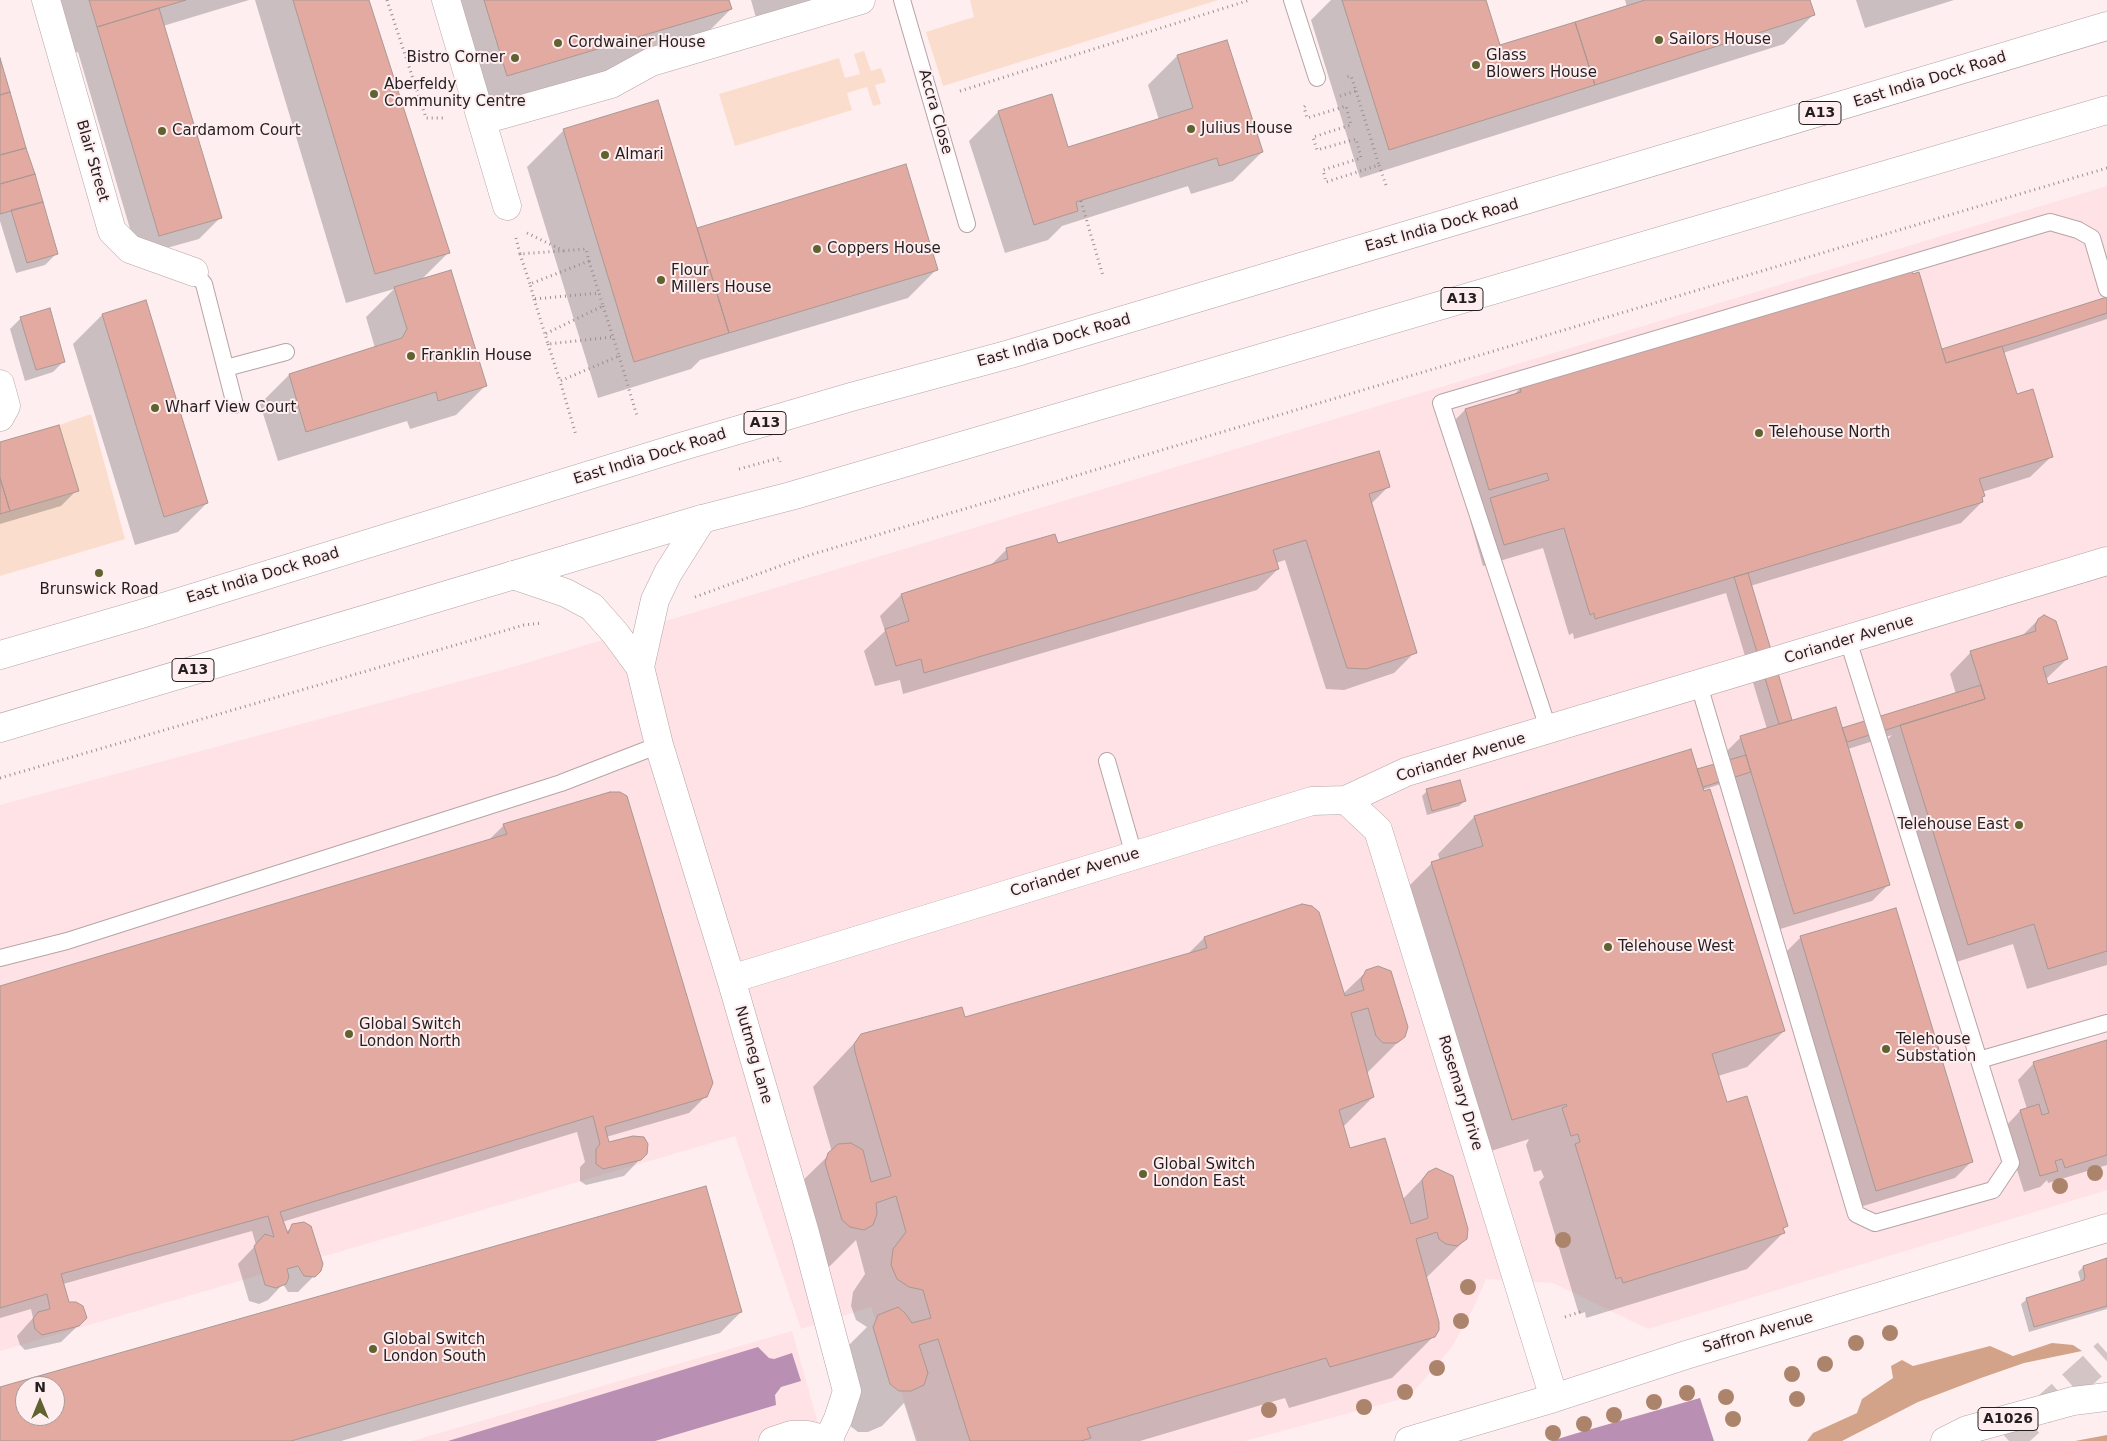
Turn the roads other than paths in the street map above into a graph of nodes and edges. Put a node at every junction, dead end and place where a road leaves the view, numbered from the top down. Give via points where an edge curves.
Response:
1 (46, 0) edge
2 (446, 0) edge
3 (861, 0) edge
4 (902, 0) edge
5 (1292, 0) edge
6 (2107, 26) edge
7 (1317, 78) road end
8 (2107, 110) edge
9 (483, 120) junction
10 (507, 206) road end
11 (967, 224) dead end
12 (194, 272) joint
13 (2107, 289) edge
14 (286, 352) dead end
15 (226, 368) junction
16 (0, 384) edge
17 (235, 405) dead end
18 (0, 418) edge
19 (702, 519) junction
20 (2107, 561) edge
21 (513, 575) junction
22 (1848, 640) junction
23 (0, 655) edge
24 (640, 667) junction
25 (1699, 685) junction
26 (0, 728) edge
27 (1549, 731) junction
28 (659, 745) junction
29 (1107, 761) dead end
30 (1346, 800) junction
31 (1134, 855) junction
32 (0, 958) edge
33 (731, 979) junction
34 (2107, 1023) edge
35 (1979, 1060) junction
36 (2107, 1228) edge
37 (2107, 1397) edge
38 (1554, 1398) junction
39 (829, 1440) edge
40 (773, 1441) edge
41 (1409, 1441) edge
42 (1945, 1441) edge

1 - 12 main road, Blair Street via 112,231 130,249
2 - 9 main road
3 - 9 main road via 651,62 611,84
4 - 11 lane, Accra Close
5 - 7 lane
6 - 23 main road, East India Dock Road / A13 via 1019,352 680,447
8 - 19 main road, A13 via 791,496
9 - 10 main road
12 - 15 lane via 204,284
13 - 27 lane via 2092,238 2050,222 1441,403
14 - 15 lane
15 - 17 lane
16 - 18 main road via 6,406
19 - 21 main road, A13
19 - 24 main road, Nutmeg Lane via 655,600
20 - 22 main road, Coriander Avenue
21 - 24 main road, Nutmeg Lane via 566,593 592,607
21 - 26 main road, A13
22 - 25 main road, Coriander Avenue
22 - 35 lane
24 - 28 main road, Nutmeg Lane
25 - 27 main road, Coriander Avenue
25 - 35 lane via 1856,1214 1875,1223 1993,1190 2011,1163
27 - 30 main road, Coriander Avenue via 1406,772
28 - 32 lane via 561,784 67,941
28 - 33 main road, Nutmeg Lane
29 - 31 lane
30 - 31 main road, Coriander Avenue via 1312,801
30 - 38 main road, Rosemary Drive via 1378,830
31 - 33 main road, Coriander Avenue
33 - 39 main road, Nutmeg Lane via 847,1391
34 - 35 lane
36 - 38 main road, Saffron Avenue
37 - 42 main road, A1026 via 2073,1401 1967,1430
38 - 41 main road, Saffron Avenue
39 - 40 main road via 791,1435

